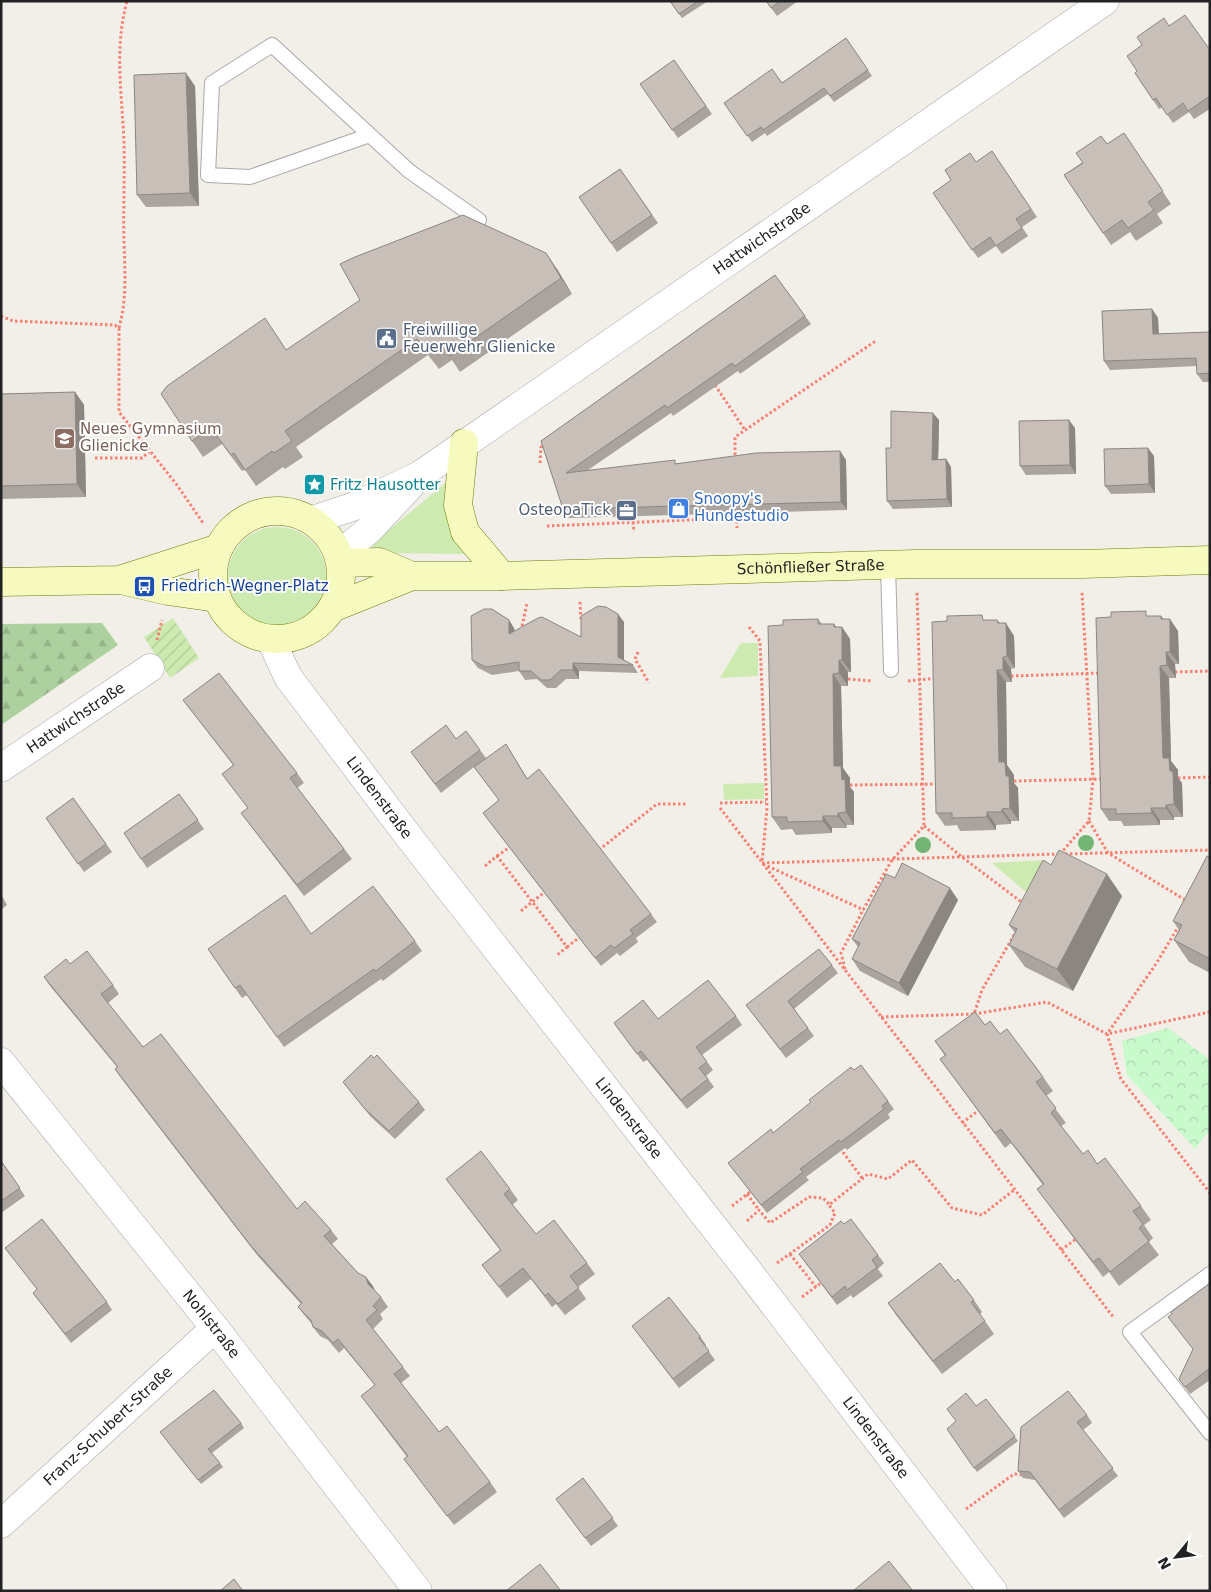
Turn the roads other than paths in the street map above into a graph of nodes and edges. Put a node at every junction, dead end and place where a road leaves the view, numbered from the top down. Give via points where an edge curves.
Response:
1 (1104, 1) edge
2 (370, 135) junction
3 (480, 220) dead end
4 (464, 444) junction
5 (420, 475) junction
6 (313, 520) junction
7 (212, 537) junction
8 (340, 559) junction
9 (1210, 560) edge
10 (888, 564) junction
11 (412, 576) junction
12 (502, 576) junction
13 (120, 580) junction
14 (1, 582) edge
15 (217, 598) junction
16 (332, 608) junction
17 (271, 640) junction
18 (150, 668) dead end
19 (891, 670) dead end
20 (1, 768) edge
21 (1, 1062) edge
22 (1210, 1274) edge
23 (215, 1328) junction
24 (1210, 1433) edge
25 (1, 1524) edge
26 (418, 1591) edge
27 (993, 1591) edge

1 - 4 street, Hattwichstraße
2 - 2 lane via 272,44 212,83 208,175 250,177
2 - 3 lane via 409,171
4 - 5 street, Hattwichstraße
4 - 12 main road via 458,505 466,532
5 - 6 street, Hattwichstraße via 355,506
5 - 8 street, Hattwichstraße
6 - 7 main road via 286,511 270,511 239,523 228,534
6 - 8 main road via 327,534
7 - 13 main road
7 - 15 main road via 212,577
8 - 11 main road, Schönfließer Straße via 379,562
8 - 16 main road via 340,588
9 - 10 main road, Schönfließer Straße
10 - 12 main road, Schönfließer Straße
10 - 19 lane
11 - 12 main road, Schönfließer Straße
11 - 16 main road, Schönfließer Straße
13 - 14 main road
13 - 15 main road
15 - 17 main road via 222,610 235,624
16 - 17 main road via 322,622 306,633 289,639
17 - 27 street, Lindenstraße via 288,677 386,807
18 - 20 street, Hattwichstraße
21 - 23 street, Nohlstraße
22 - 24 lane via 1130,1332
23 - 25 street, Franz-Schubert-Straße
23 - 26 street, Nohlstraße

